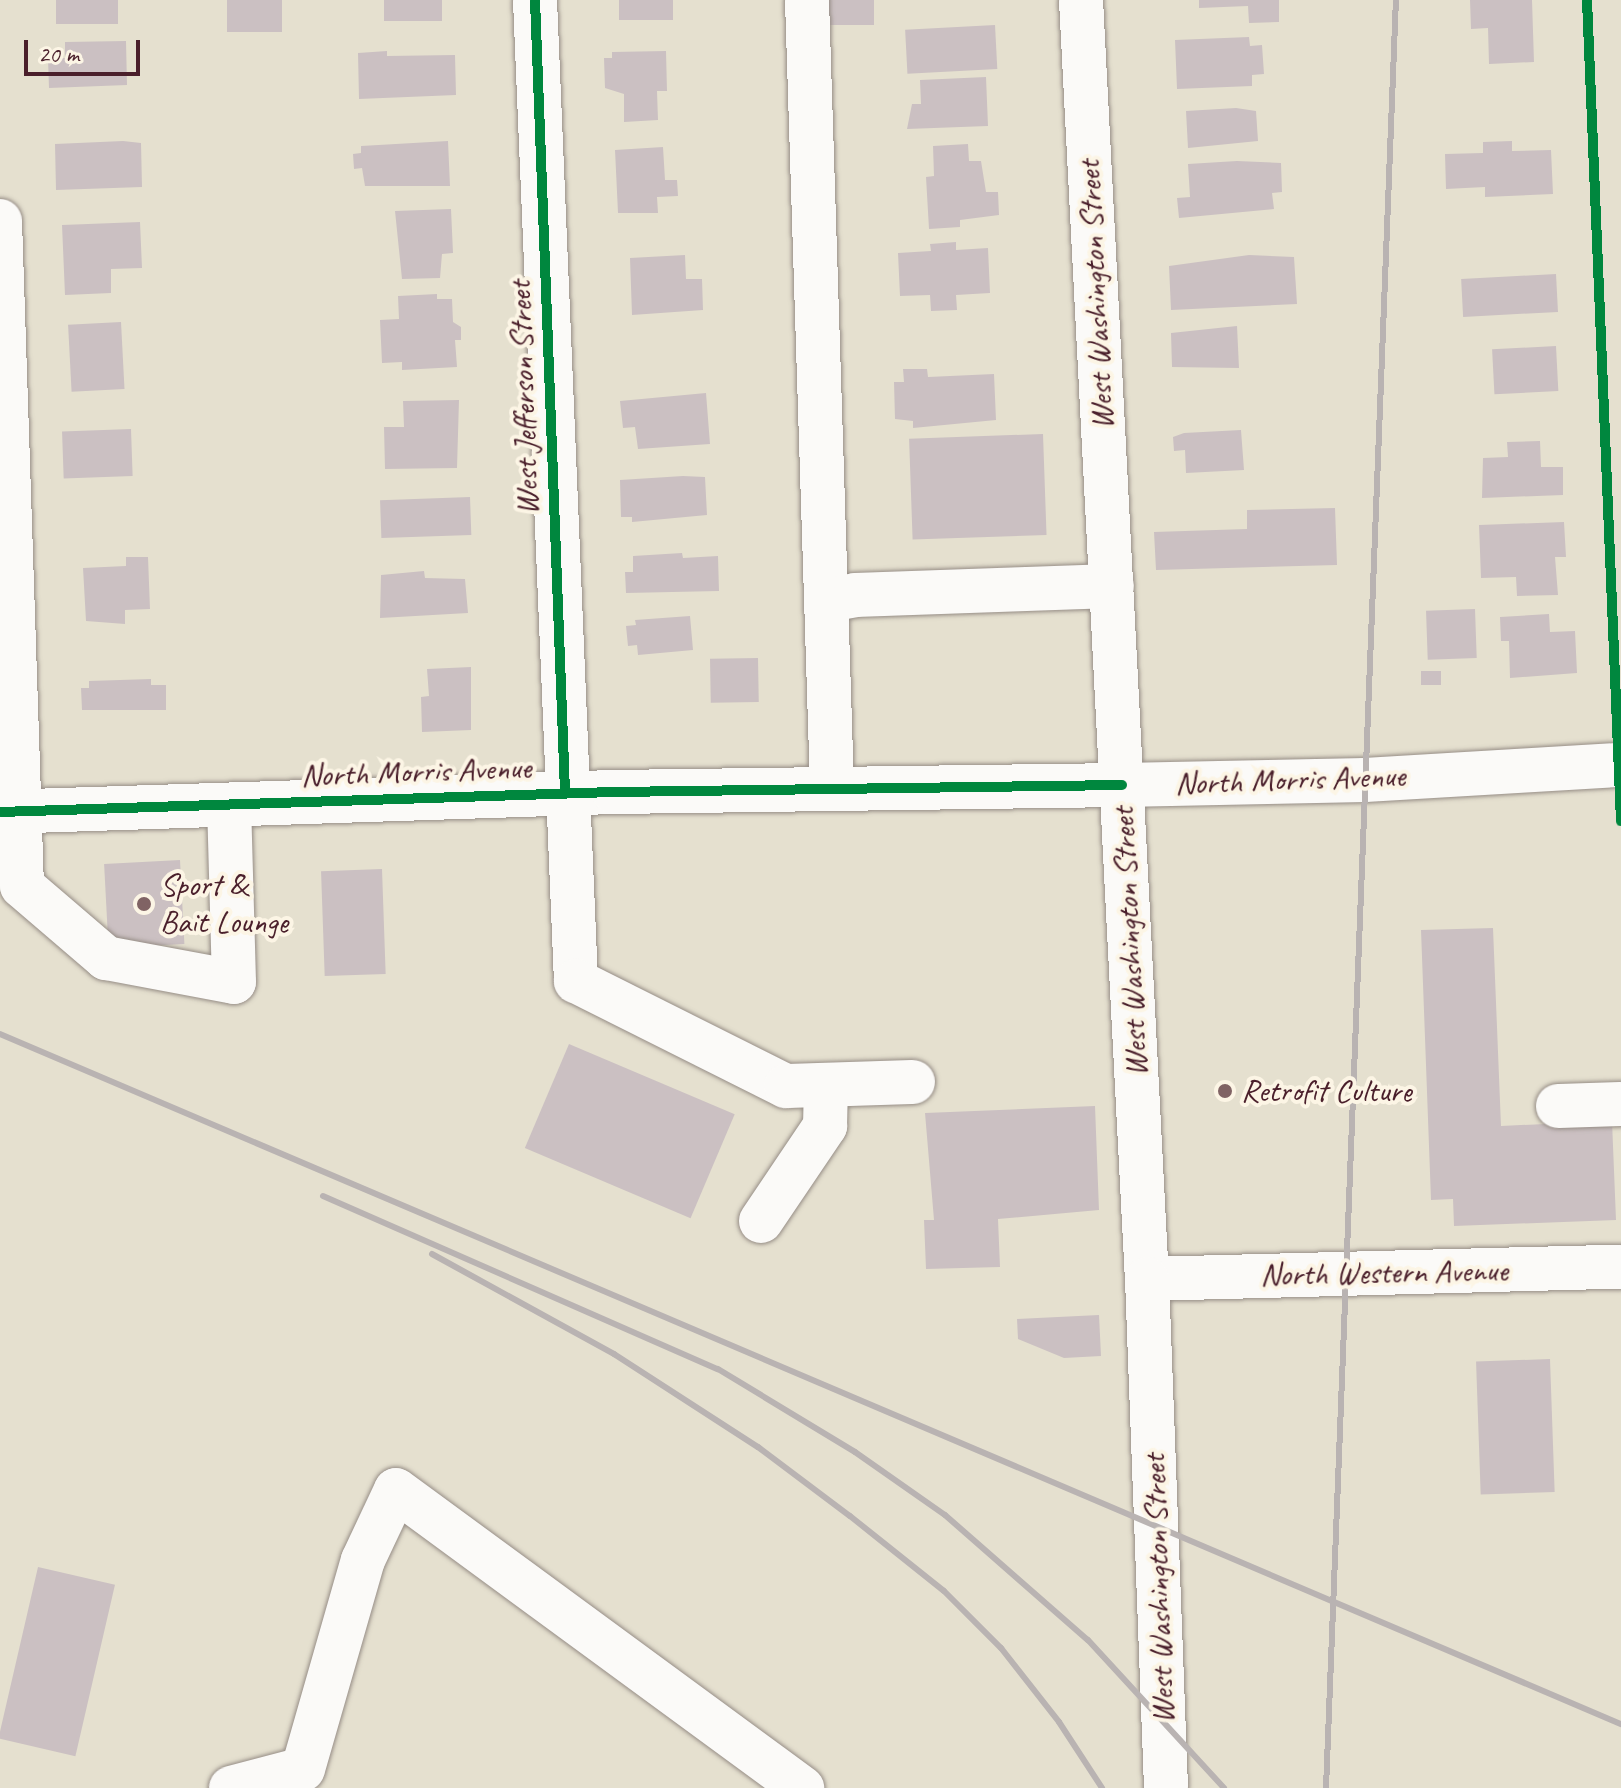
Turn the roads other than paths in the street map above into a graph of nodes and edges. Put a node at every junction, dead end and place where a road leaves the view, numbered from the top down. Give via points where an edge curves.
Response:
1 (535, 0) edge
2 (807, 0) edge
3 (1081, 0) edge
4 (0, 221) edge
5 (1112, 586) junction
6 (828, 600) junction
7 (1621, 765) edge
8 (1122, 785) junction
9 (832, 787) junction
10 (565, 793) junction
11 (229, 805) junction
12 (10, 812) edge
13 (913, 1082) dead end
14 (826, 1085) junction
15 (1621, 1104) edge
16 (1558, 1106) dead end
17 (761, 1221) dead end
18 (1621, 1267) edge
19 (1147, 1279) junction
20 (231, 1788) edge
21 (802, 1788) edge
22 (1166, 1788) edge

1 - 10 street, West Jefferson Street
2 - 6 street
3 - 5 street, West Washington Street
4 - 12 street
5 - 6 street
5 - 8 street, West Washington Street
6 - 9 street
7 - 8 street, North Morris Avenue via 1365,780
8 - 9 street, North Morris Avenue
8 - 19 street, West Washington Street
9 - 10 street, North Morris Avenue
10 - 11 street, North Morris Avenue
10 - 14 street, West Jefferson Street via 576,981 786,1086
11 - 12 street, North Morris Avenue
11 - 12 street via 234,982 106,958 22,886
13 - 14 street
14 - 17 street via 825,1126
15 - 16 street
18 - 19 street, North Western Avenue
19 - 22 street, West Washington Street
20 - 21 street via 303,1769 363,1560 396,1490

